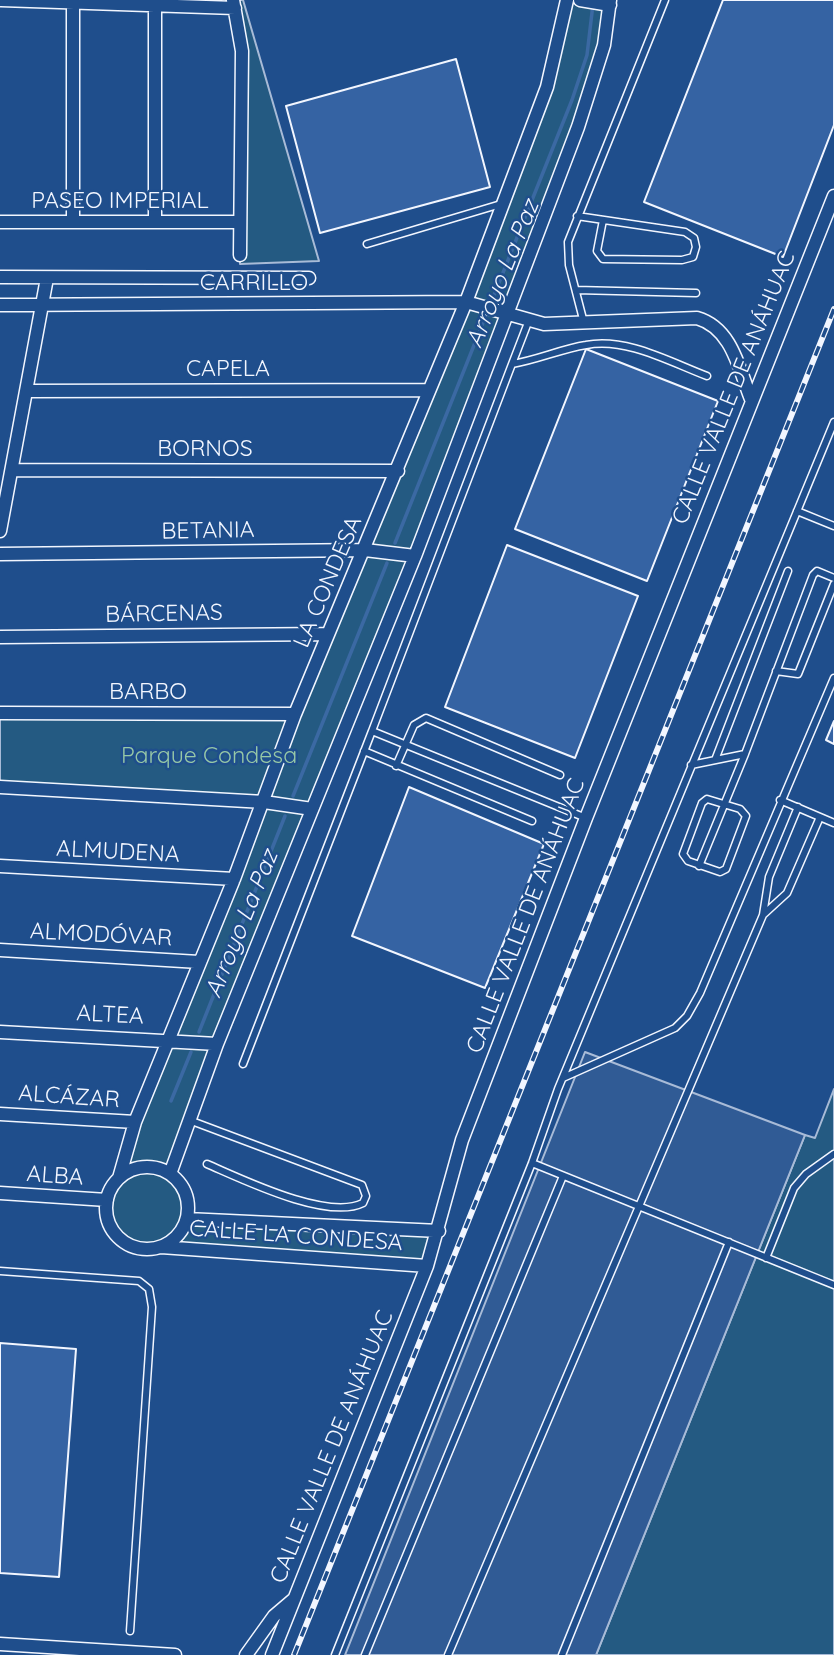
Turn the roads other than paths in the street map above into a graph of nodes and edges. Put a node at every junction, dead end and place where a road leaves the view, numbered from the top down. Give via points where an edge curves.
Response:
1 (1, 0) edge
2 (567, 0) edge
3 (580, 0) edge
4 (665, 0) edge
5 (73, 3) junction
6 (608, 3) edge
7 (234, 4) edge
8 (156, 6) junction
9 (834, 196) edge
10 (503, 204) junction
11 (577, 216) junction
12 (603, 220) junction
13 (0, 222) edge
14 (73, 222) junction
15 (155, 222) junction
16 (239, 222) junction
17 (367, 244) dead end
18 (240, 255) dead end
19 (0, 277) edge
20 (47, 278) junction
21 (309, 278) dead end
22 (576, 290) junction
23 (696, 293) dead end
24 (470, 303) junction
25 (0, 305) edge
26 (44, 305) junction
27 (504, 312) junction
28 (529, 320) junction
29 (584, 323) junction
30 (512, 364) junction
31 (707, 376) dead end
32 (429, 390) junction
33 (27, 391) junction
34 (751, 399) junction
35 (834, 422) edge
36 (12, 470) junction
37 (398, 471) junction
38 (797, 511) junction
39 (834, 526) edge
40 (0, 531) edge
41 (365, 550) junction
42 (0, 554) edge
43 (415, 556) junction
44 (788, 571) dead end
45 (834, 578) edge
46 (834, 584) edge
47 (328, 634) junction
48 (0, 637) edge
49 (776, 671) junction
50 (834, 678) edge
51 (0, 713) edge
52 (295, 714) junction
53 (372, 731) junction
54 (404, 743) junction
55 (365, 751) junction
56 (745, 754) junction
57 (715, 760) junction
58 (691, 765) junction
59 (396, 766) junction
60 (560, 775) dead end
61 (0, 788) edge
62 (780, 800) junction
63 (264, 802) junction
64 (725, 802) junction
65 (798, 807) junction
66 (312, 809) junction
67 (820, 817) junction
68 (586, 818) junction
69 (532, 821) dead end
70 (834, 823) edge
71 (0, 866) edge
72 (699, 866) junction
73 (234, 879) junction
74 (763, 915) junction
75 (0, 950) edge
76 (199, 962) junction
77 (0, 1032) edge
78 (167, 1039) junction
79 (217, 1044) junction
80 (243, 1064) dead end
81 (562, 1079) junction
82 (0, 1114) edge
83 (190, 1120) junction
84 (135, 1122) junction
85 (834, 1154) edge
86 (532, 1163) junction
87 (207, 1164) dead end
88 (170, 1174) junction
89 (563, 1176) junction
90 (119, 1178) junction
91 (0, 1193) edge
92 (107, 1200) junction
93 (638, 1206) junction
94 (187, 1219) junction
95 (439, 1231) junction
96 (729, 1242) junction
97 (161, 1247) junction
98 (766, 1258) junction
99 (427, 1266) junction
100 (0, 1271) edge
101 (834, 1285) edge
102 (294, 1599) junction
103 (130, 1631) dead end
104 (0, 1644) edge
105 (175, 1655) edge
106 (246, 1655) edge
107 (272, 1655) edge
108 (335, 1655) edge
109 (365, 1655) edge
110 (448, 1655) edge
111 (562, 1655) edge

1 - 5 street
2 - 10 street, LA CONDESA via 547,88
3 - 6 street
4 - 11 lane
5 - 8 street
5 - 14 street
6 - 27 street via 594,81
7 - 8 street
7 - 16 street via 242,51
8 - 15 street
9 - 34 street, CALLE VALLE DE ANÁHUAC
10 - 17 lane
10 - 24 street, LA CONDESA
11 - 12 lane
11 - 22 lane via 567,253
12 - 12 lane via 685,232 694,238 695,252 682,260 603,259 597,251
13 - 14 street, PASEO IMPERIAL
14 - 15 street, PASEO IMPERIAL
15 - 16 street, PASEO IMPERIAL
16 - 18 street
19 - 20 street
20 - 21 street
20 - 26 street
22 - 23 lane
22 - 29 lane
24 - 26 street, CARRILLO
24 - 27 street, CARRILLO
24 - 32 street, LA CONDESA
25 - 26 street, CARRILLO
26 - 33 street
27 - 28 street, CARRILLO
27 - 43 street
28 - 29 street, CARRILLO
28 - 30 lane
29 - 34 street, CARRILLO via 709,321 727,340
30 - 31 lane via 603,344 643,351
30 - 53 lane
32 - 33 street, CAPELA
32 - 37 street, LA CONDESA
33 - 36 street
34 - 68 street, CALLE VALLE DE ANÁHUAC
35 - 38 lane
36 - 37 street, BORNOS
36 - 40 street
37 - 41 street, LA CONDESA
38 - 39 lane
38 - 58 lane
41 - 42 street, BETANIA
41 - 43 street, BETANIA
41 - 47 street, LA CONDESA
43 - 66 street
44 - 57 lane
45 - 49 lane via 817,571 813,575
46 - 49 lane via 798,674
47 - 48 street, BÁRCENAS
47 - 52 street, LA CONDESA
49 - 56 lane
50 - 62 lane
51 - 52 street, BARBO
52 - 63 street, LA CONDESA
53 - 54 lane
53 - 55 lane
54 - 59 lane
54 - 60 lane via 414,725 426,718
54 - 68 lane
55 - 59 lane
55 - 80 lane
56 - 57 lane
56 - 64 lane
57 - 58 lane
58 - 81 lane
59 - 69 lane
61 - 63 street
62 - 65 lane
62 - 81 lane via 687,1016 675,1028
63 - 66 street
63 - 73 street, LA CONDESA
64 - 72 lane
64 - 72 lane via 704,800 683,846 685,858
64 - 72 lane via 746,816 736,844 723,871
65 - 67 lane
65 - 74 lane via 769,877
66 - 79 street
67 - 70 lane
67 - 74 lane via 788,893
68 - 95 street, CALLE VALLE DE ANÁHUAC via 462,1140
71 - 73 street, ALMUDENA
73 - 76 street, LA CONDESA
74 - 93 lane
75 - 76 street, ALMODÓVAR
76 - 78 street, LA CONDESA
77 - 78 street, ALTEA
78 - 79 street, ALTEA
78 - 84 street, LA CONDESA
79 - 83 street
81 - 86 lane
82 - 84 street, ALCÁZAR
83 - 87 lane via 362,1185 366,1196 353,1207 303,1202
83 - 88 street
84 - 90 street, LA CONDESA
85 - 98 lane via 794,1188
86 - 89 lane
86 - 108 lane
88 - 90 street via 144,1167
88 - 94 street via 182,1186 188,1202
89 - 93 lane
89 - 109 lane
90 - 92 street
91 - 92 street, ALBA
92 - 97 street via 116,1235 137,1248
93 - 96 lane
93 - 110 lane
94 - 95 street, CALLE LA CONDESA
94 - 97 street via 173,1241
95 - 99 street, CALLE VALLE DE ANÁHUAC
96 - 98 lane
96 - 111 lane
97 - 99 street, CALLE LA CONDESA
98 - 101 lane
99 - 102 street, CALLE VALLE DE ANÁHUAC
100 - 103 lane via 139,1281 149,1289 152,1307
102 - 106 street via 274,1616
102 - 107 street, CALLE VALLE DE ANÁHUAC
104 - 105 street

